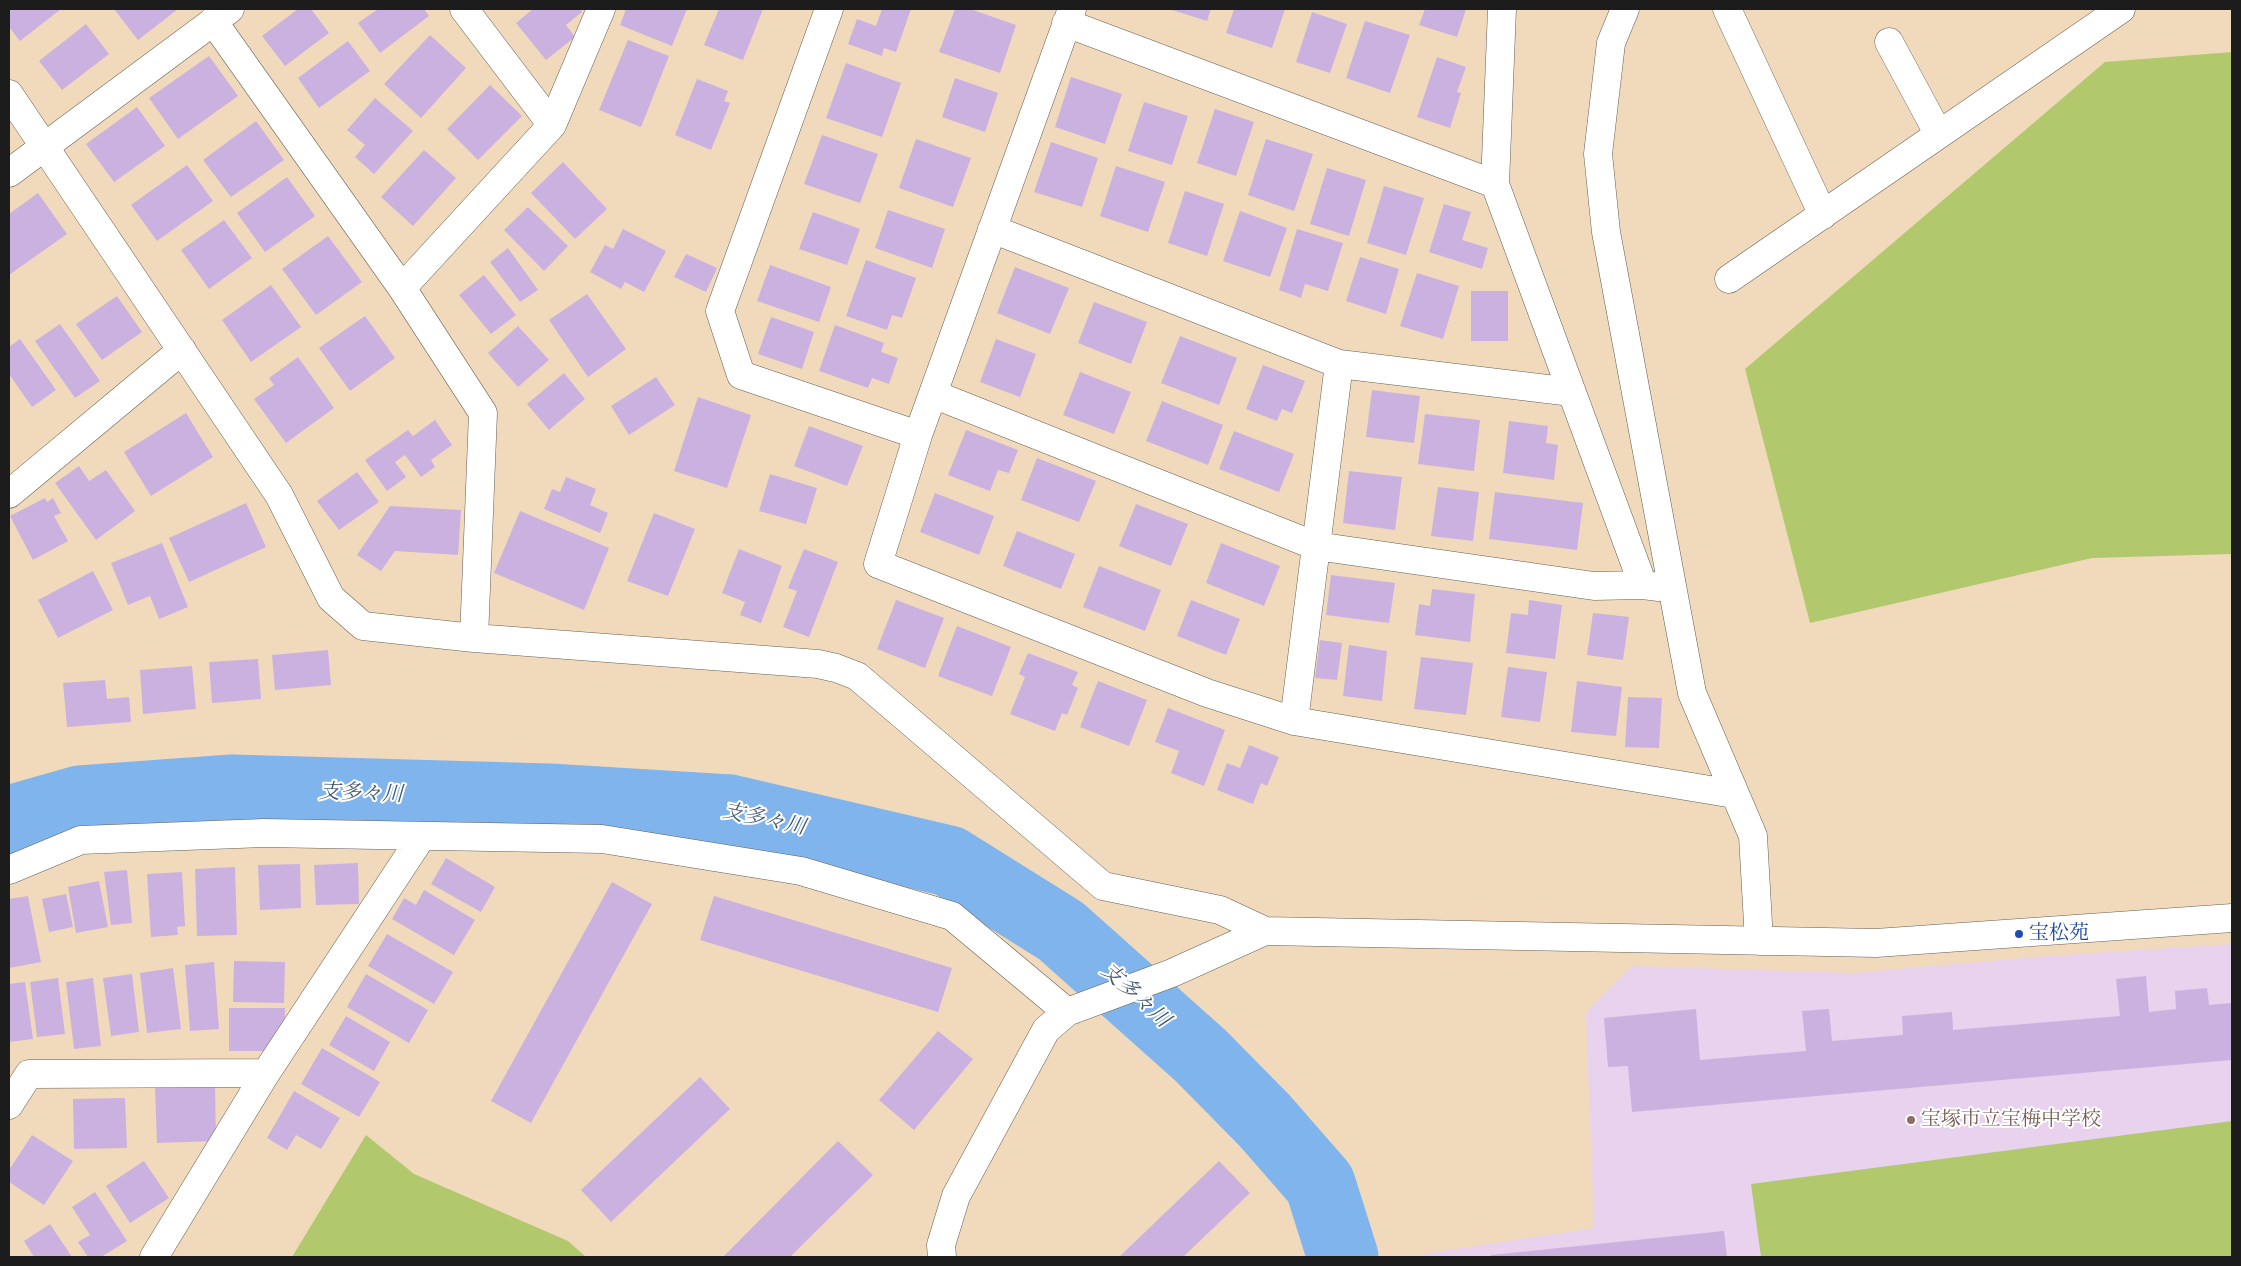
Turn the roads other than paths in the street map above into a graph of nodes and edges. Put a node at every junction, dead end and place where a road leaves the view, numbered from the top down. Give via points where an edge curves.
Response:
1 (464, 9) edge
2 (601, 9) edge
3 (828, 9) edge
4 (1502, 9) edge
5 (1625, 9) edge
6 (1727, 9) edge
7 (2121, 9) edge
8 (221, 15) edge
9 (1069, 16) edge
10 (1889, 42) dead end
11 (9, 94) edge
12 (552, 125) junction
13 (1938, 133) junction
14 (44, 146) junction
15 (9, 174) edge
16 (1495, 184) junction
17 (1823, 215) junction
18 (992, 230) junction
19 (1729, 278) dead end
20 (402, 288) junction
21 (182, 350) junction
22 (1340, 364) junction
23 (1572, 392) junction
24 (933, 394) junction
25 (918, 435) junction
26 (9, 494) edge
27 (1316, 546) junction
28 (1643, 585) junction
29 (1672, 589) junction
30 (474, 638) junction
31 (1294, 721) junction
32 (1734, 794) junction
33 (422, 836) junction
34 (9, 870) edge
35 (2232, 918) edge
36 (1265, 931) junction
37 (1759, 941) junction
38 (1067, 1012) junction
39 (266, 1073) junction
40 (9, 1105) edge
41 (154, 1257) edge
42 (942, 1257) edge

1 - 12 street
2 - 12 street
3 - 25 street via 720,311 741,375
4 - 16 street
5 - 29 street via 1611,43 1598,154 1606,232
6 - 17 street
7 - 13 street
8 - 14 street
8 - 20 street
9 - 16 street
9 - 18 street
10 - 13 street
11 - 14 street
12 - 20 street
13 - 17 street
14 - 15 street
14 - 21 street
16 - 23 street
17 - 19 street
18 - 22 street
18 - 24 street
20 - 30 street via 483,413
21 - 26 street
21 - 30 street via 279,495 331,598 363,626
22 - 23 street
22 - 27 street
23 - 28 street
24 - 25 street
24 - 27 street
25 - 31 street via 878,564 1207,693
27 - 28 street via 1594,586
27 - 31 street
28 - 29 street
29 - 32 street via 1692,693
30 - 36 street via 836,668 857,676 1103,886 1220,910
31 - 32 street
32 - 37 street via 1753,836
33 - 34 street via 264,833 81,840
33 - 38 street via 602,839 801,871 952,916
33 - 39 street
35 - 37 street via 1876,943
36 - 37 street
36 - 38 street via 1172,972
38 - 42 street via 1046,1030 956,1196 941,1245
39 - 40 street via 30,1074
39 - 41 street

